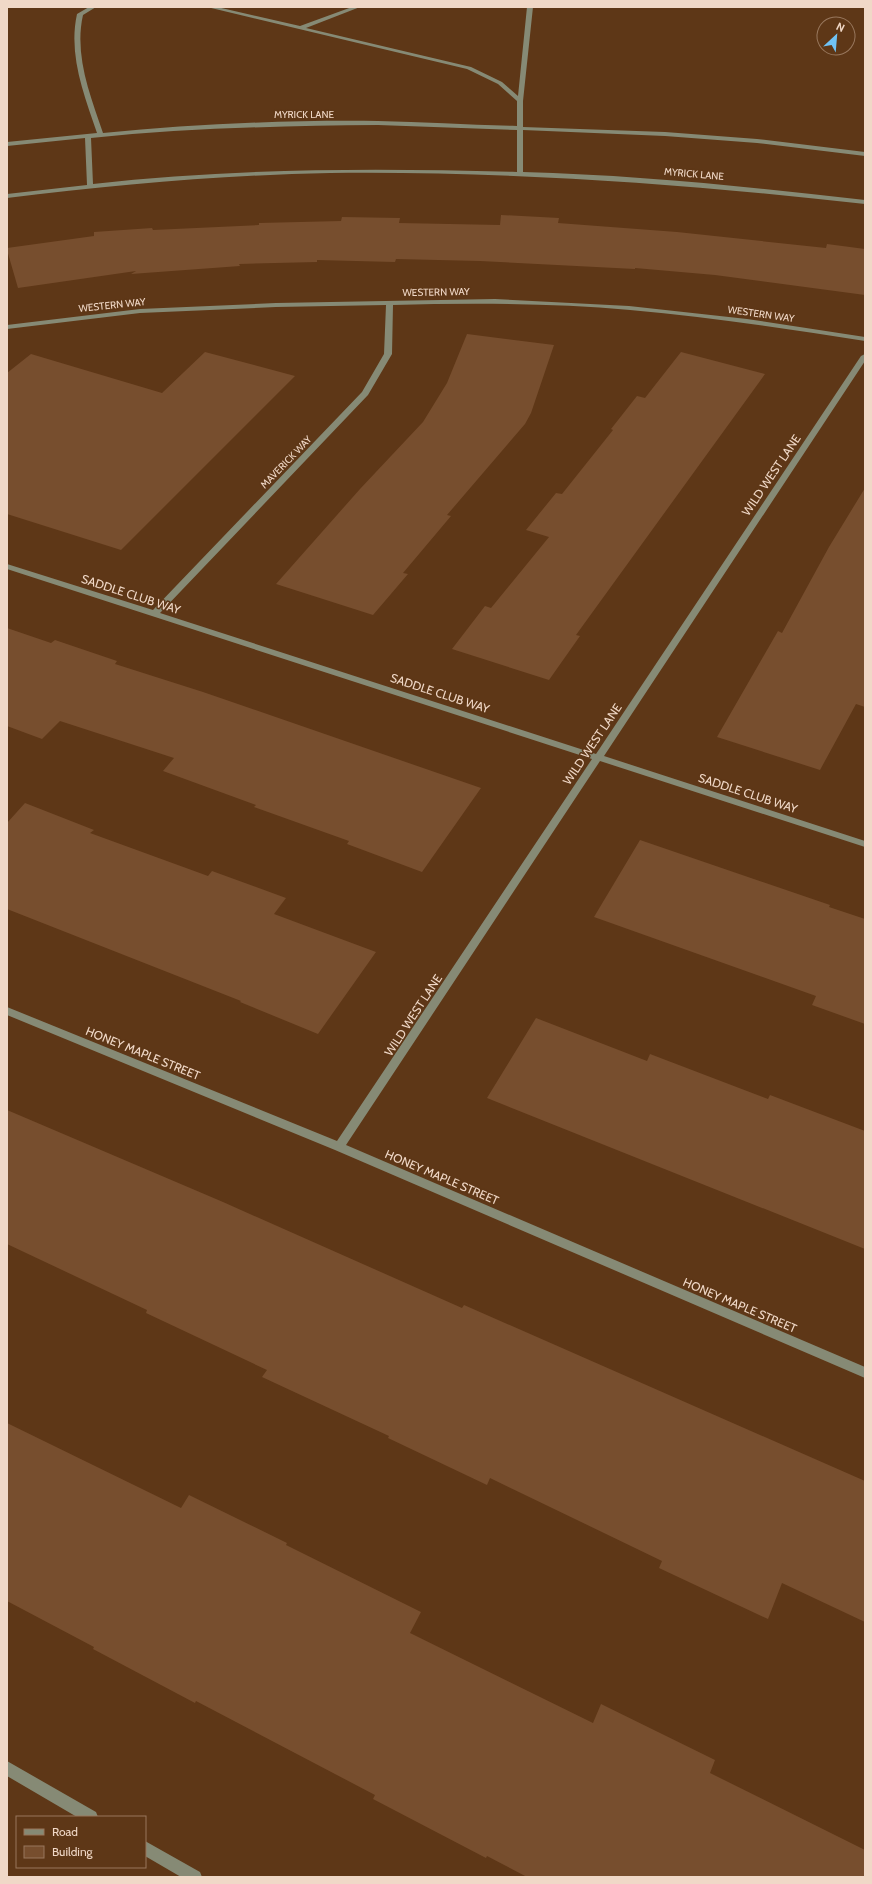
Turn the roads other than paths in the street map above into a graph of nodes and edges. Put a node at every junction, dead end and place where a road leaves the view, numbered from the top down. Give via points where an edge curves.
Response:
1 (93, 7) edge
2 (210, 7) edge
3 (357, 7) edge
4 (530, 7) edge
5 (301, 28) junction
6 (520, 101) junction
7 (520, 127) junction
8 (100, 134) junction
9 (88, 135) junction
10 (7, 144) edge
11 (865, 154) edge
12 (520, 173) junction
13 (90, 184) junction
14 (7, 196) edge
15 (865, 202) edge
16 (390, 303) junction
17 (7, 327) edge
18 (865, 339) edge
19 (865, 356) edge
20 (7, 566) edge
21 (154, 614) junction
22 (598, 756) junction
23 (865, 844) edge
24 (7, 1011) edge
25 (339, 1147) junction
26 (865, 1373) edge
27 (7, 1768) edge
28 (89, 1816) edge
29 (146, 1849) edge
30 (196, 1877) edge

1 - 8 street via 80,14 76,24 76,42 86,91
2 - 5 street
3 - 5 street
4 - 6 street
5 - 6 street via 468,68 500,83
6 - 7 street
7 - 8 street, MYRICK LANE via 378,123 262,124
7 - 11 street, MYRICK LANE via 757,141
7 - 12 street
8 - 9 street, MYRICK LANE
9 - 10 street, MYRICK LANE
9 - 13 street
12 - 13 street, MYRICK LANE via 401,170
12 - 15 street, MYRICK LANE via 651,180
13 - 14 street, MYRICK LANE
16 - 17 street, WESTERN WAY via 140,311
16 - 18 street, WESTERN WAY via 496,301 629,308 747,321
16 - 21 street, MAVERICK WAY via 388,354 365,393
19 - 22 street, WILD WEST LANE
20 - 21 street, SADDLE CLUB WAY
21 - 22 street, SADDLE CLUB WAY
22 - 23 street, SADDLE CLUB WAY
22 - 25 street, WILD WEST LANE
24 - 25 street, HONEY MAPLE STREET
25 - 26 street, HONEY MAPLE STREET
27 - 28 street
29 - 30 street

